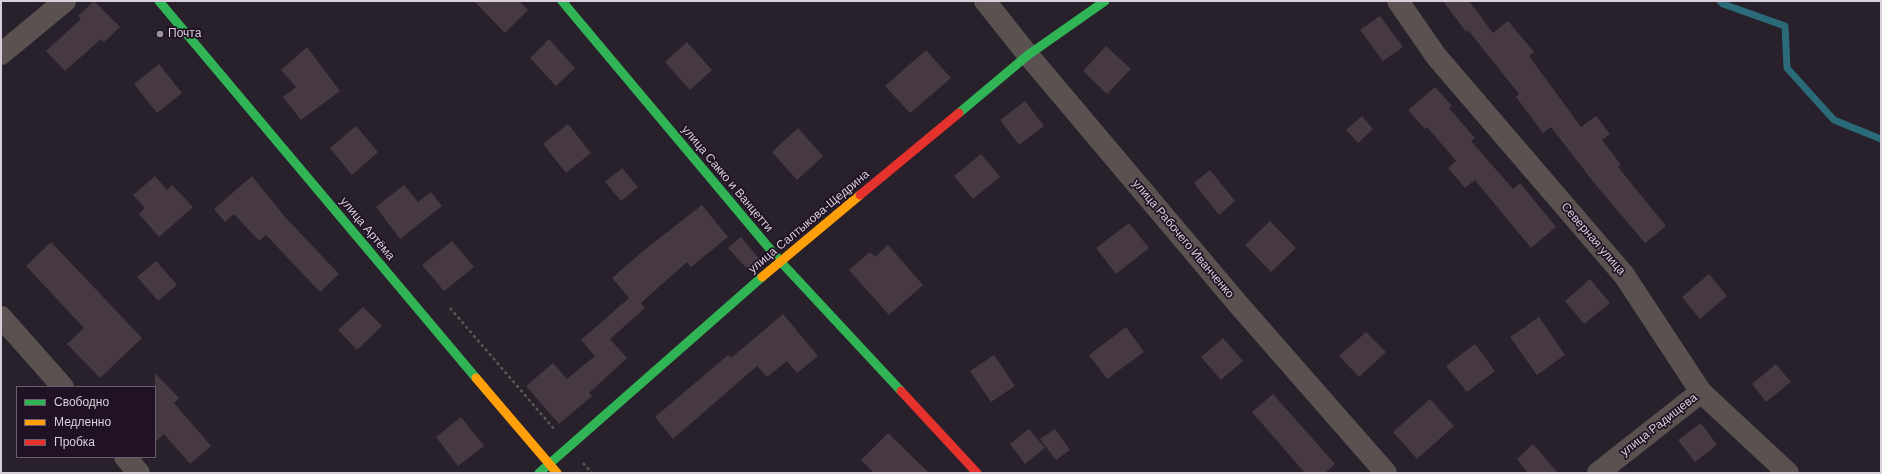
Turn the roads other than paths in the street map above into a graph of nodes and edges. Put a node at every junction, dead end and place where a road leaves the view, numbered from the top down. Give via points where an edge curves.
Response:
1 (65, 1) edge
2 (159, 1) edge
3 (562, 1) edge
4 (985, 1) edge
5 (1105, 1) edge
6 (1398, 1) edge
7 (1, 54) edge
8 (1028, 55) junction
9 (780, 261) junction
10 (1, 317) edge
11 (62, 386) edge
12 (1701, 392) junction
13 (126, 458) edge
14 (550, 464) junction
15 (140, 473) edge
16 (539, 473) edge
17 (557, 473) edge
18 (977, 473) edge
19 (1386, 473) edge
20 (1598, 473) edge
21 (1788, 473) edge

1 - 7 street
2 - 14 street, улица Артёма
3 - 9 street, улица Сакко и Ванцетти
4 - 8 street, улица Рабочего Иванченко
5 - 8 street, улица Салтыкова-Щедрина
6 - 12 street, Северная улица via 1436,56 1624,275
8 - 9 street, улица Салтыкова-Щедрина
8 - 19 street, улица Рабочего Иванченко via 1238,304
9 - 14 street, улица Салтыкова-Щедрина
9 - 18 street, улица Сакко и Ванцетти
10 - 11 street
12 - 20 street, улица Радищева
12 - 21 street, Северная улица
13 - 15 street
14 - 16 street, улица Салтыкова-Щедрина
14 - 17 street, улица Артёма

